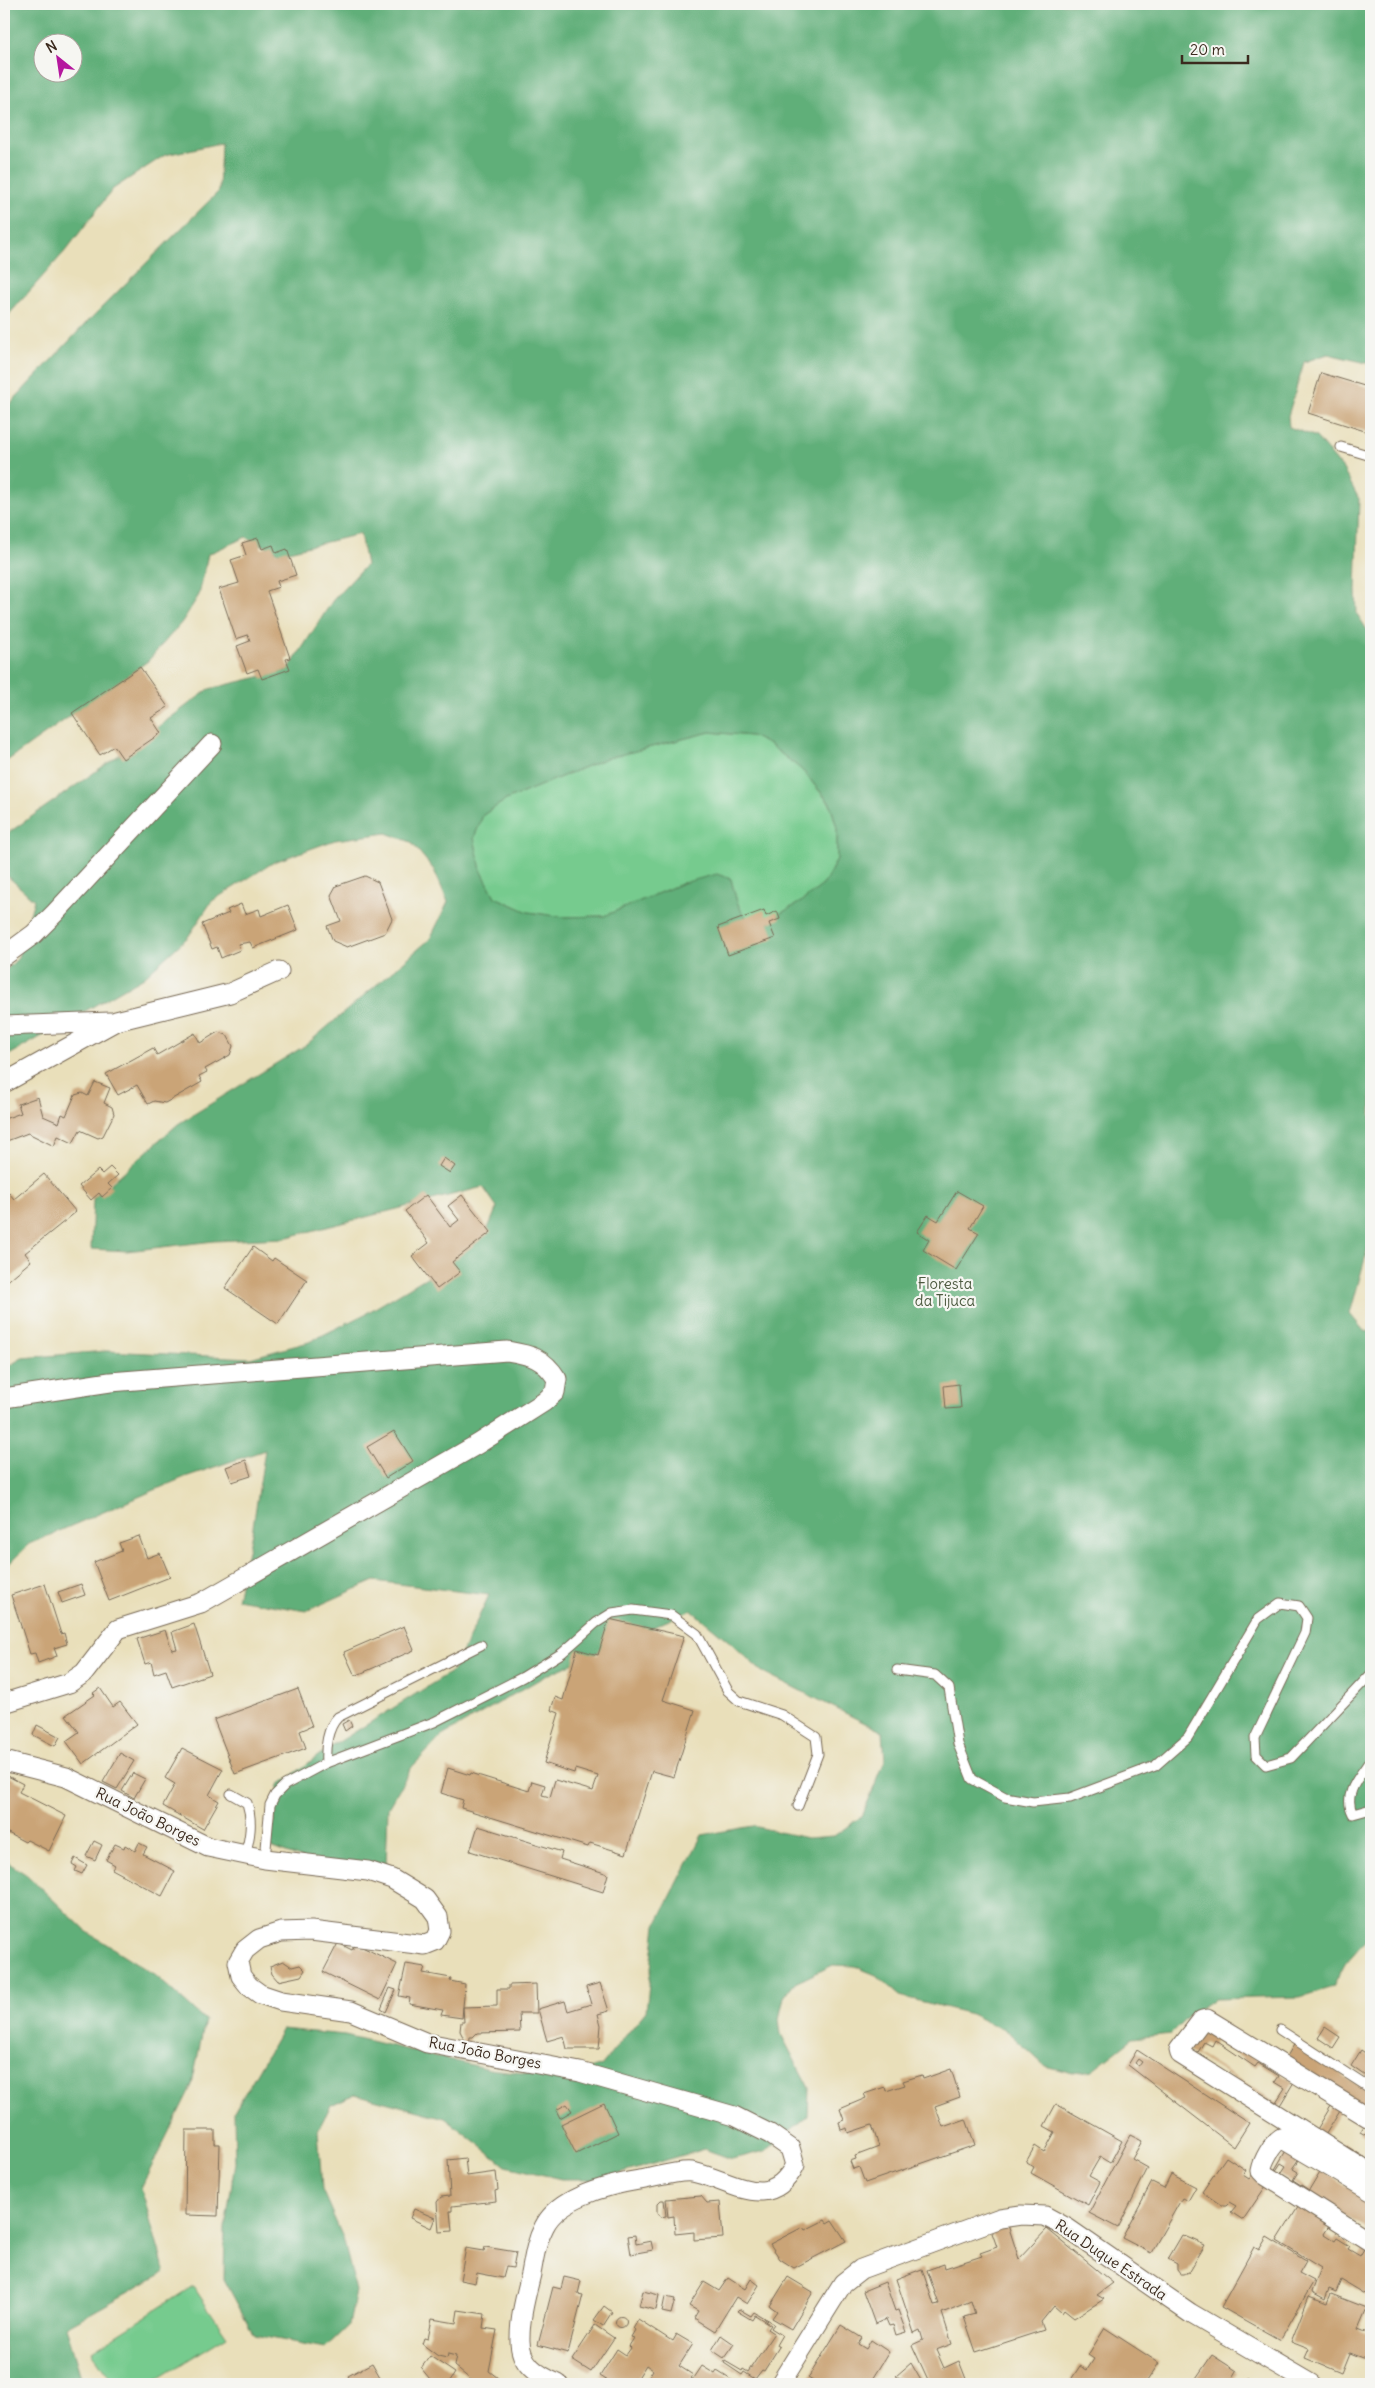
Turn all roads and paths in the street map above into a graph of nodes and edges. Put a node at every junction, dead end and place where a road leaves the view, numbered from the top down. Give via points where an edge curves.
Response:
1 (1341, 447) dead end
2 (1371, 456) edge
3 (212, 744) dead end
4 (4, 956) edge
5 (279, 972) dead end
6 (116, 1021) junction
7 (4, 1026) edge
8 (4, 1082) edge
9 (4, 1398) edge
10 (481, 1645) dead end
11 (897, 1670) dead end
12 (1371, 1674) edge
13 (4, 1703) edge
14 (1371, 1759) edge
15 (4, 1760) edge
16 (326, 1763) junction
17 (231, 1794) dead end
18 (798, 1806) dead end
19 (1371, 1809) edge
20 (245, 1854) junction
21 (265, 1859) junction
22 (1280, 2030) dead end
23 (1371, 2090) edge
24 (1371, 2119) edge
25 (1371, 2174) edge
26 (1371, 2191) edge
27 (1371, 2242) edge
28 (558, 2384) edge
29 (780, 2384) edge
30 (1311, 2384) edge

1 - 2 lane
3 - 4 street via 55,913 34,934
5 - 6 street via 230,993
6 - 7 street
6 - 8 street
9 - 13 street via 110,1382 507,1351 534,1356 557,1378 555,1392 544,1402 478,1444 201,1603 118,1629 84,1674 69,1683
10 - 16 lane via 338,1717 333,1722 325,1751
11 - 12 lane via 935,1675 949,1688 958,1744 972,1779 1005,1797 1033,1802 1070,1798 1155,1766 1188,1737 1258,1619 1280,1604 1299,1606 1307,1618 1305,1633 1255,1738 1256,1755 1266,1765 1291,1758
14 - 19 lane via 1350,1790 1348,1805 1353,1814
15 - 20 street, Rua João Borges via 66,1777 208,1847
16 - 18 lane via 434,1722 554,1658 596,1623 612,1614 633,1610 671,1615 697,1634 728,1691 740,1701 782,1715 816,1737 818,1754
16 - 21 lane via 285,1785 275,1795 270,1806
17 - 20 lane via 247,1803 249,1810 250,1837
20 - 21 street, Rua João Borges
21 - 28 street, Rua João Borges via 368,1871 392,1879 425,1899 438,1917 440,1931 435,1940 425,1945 311,1931 281,1932 259,1939 245,1950 238,1962 241,1976 260,1994 281,2001 351,2011 427,2043 580,2072 734,2116 790,2148 795,2165 788,2179 771,2190 751,2192 691,2172 621,2183 571,2200 555,2211 544,2225 538,2242 520,2324 519,2345 537,2375
22 - 23 lane
24 - 25 street via 1207,2019 1202,2020 1179,2050 1180,2054
26 - 27 street via 1281,2138 1262,2165 1265,2175
29 - 30 street, Rua Duque Estrada via 843,2283 861,2269 1000,2218 1020,2214 1045,2216 1068,2228 1190,2313

